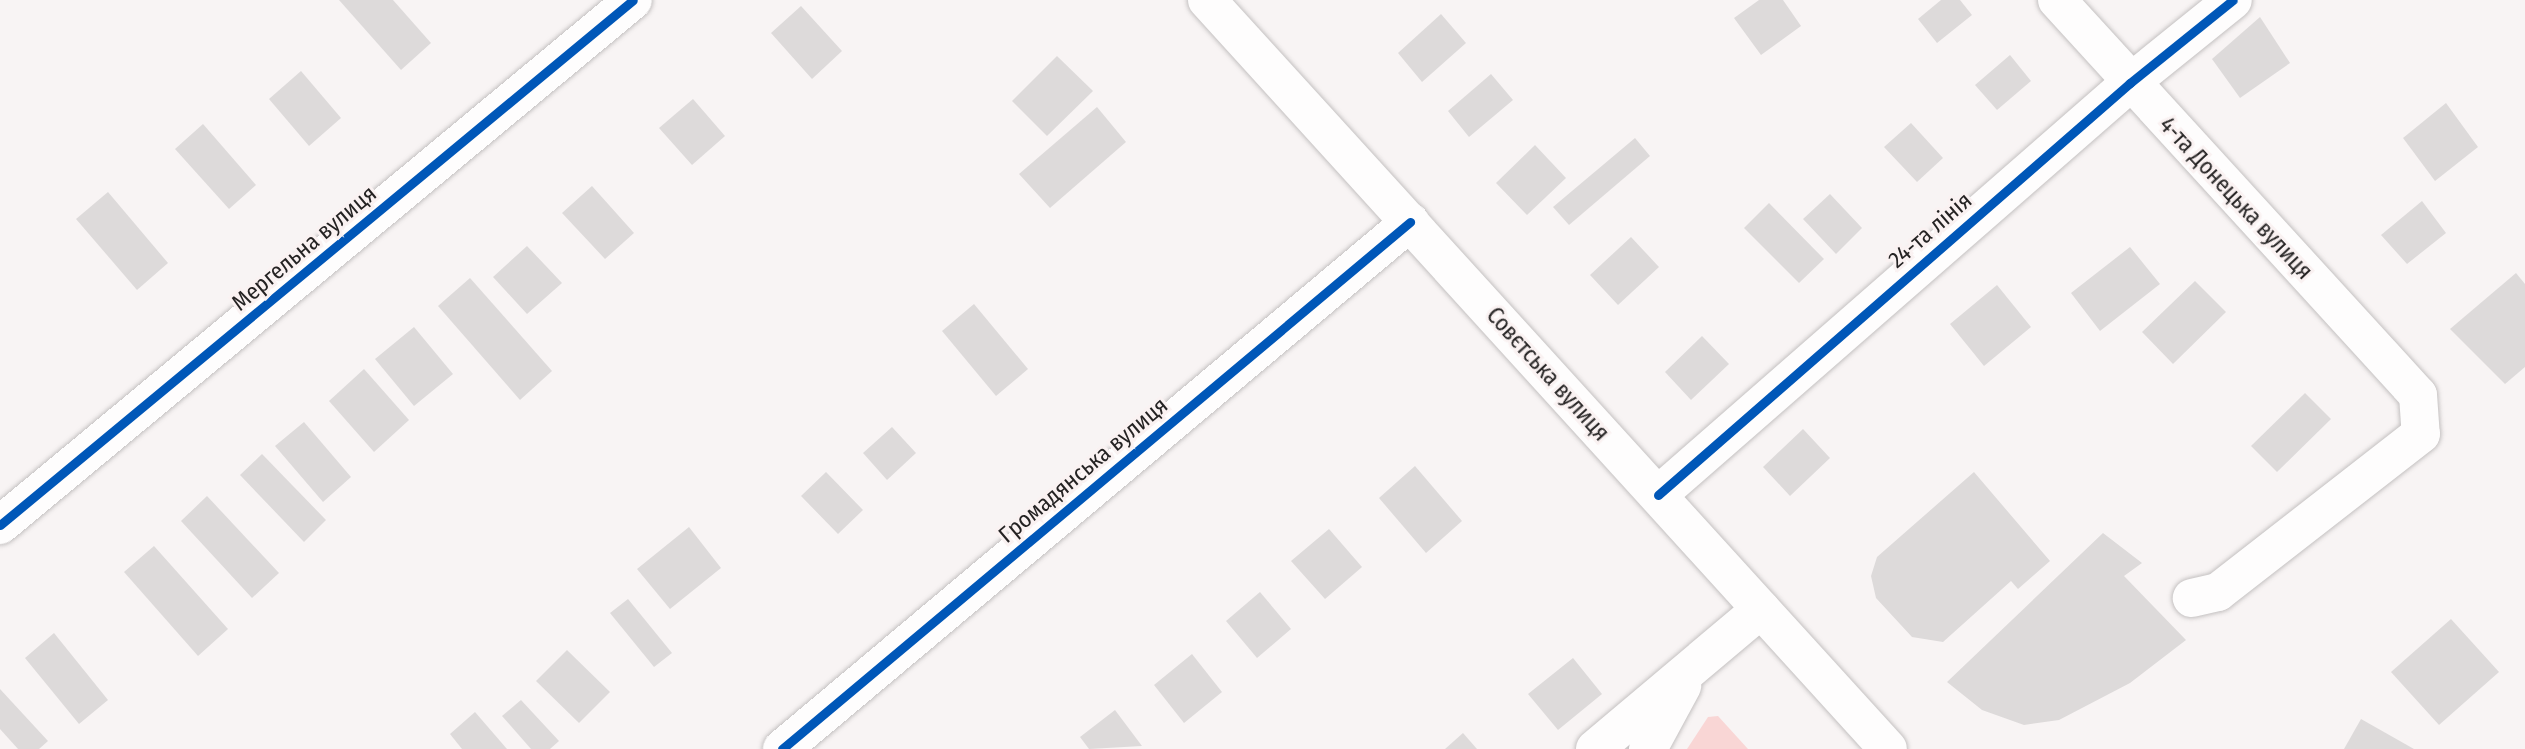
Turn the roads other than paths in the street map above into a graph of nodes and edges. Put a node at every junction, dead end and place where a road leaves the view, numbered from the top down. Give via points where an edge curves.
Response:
1 (633, 0) edge
2 (1207, 0) edge
3 (2057, 0) edge
4 (2233, 0) edge
5 (2130, 83) junction
6 (1410, 222) junction
7 (1658, 495) junction
8 (0, 525) edge
9 (2192, 598) dead end
10 (1761, 609) junction
11 (1691, 669) junction
12 (782, 749) edge
13 (1595, 749) edge
14 (1648, 749) edge
15 (1888, 749) edge

1 - 8 street, Мергельна вулиця
2 - 6 street, Совєтська вулиця
3 - 5 street, 4-та Донецька вулиця
4 - 5 street, 24-та лінія
5 - 7 street, 24-та лінія
5 - 9 street, 4-та Донецька вулиця via 2418,395 2421,434 2218,592
6 - 7 street, Совєтська вулиця
6 - 12 street, Громадянська вулиця
7 - 10 street, Совєтська вулиця
10 - 11 street
10 - 15 street, Совєтська вулиця
11 - 13 street
11 - 14 street

